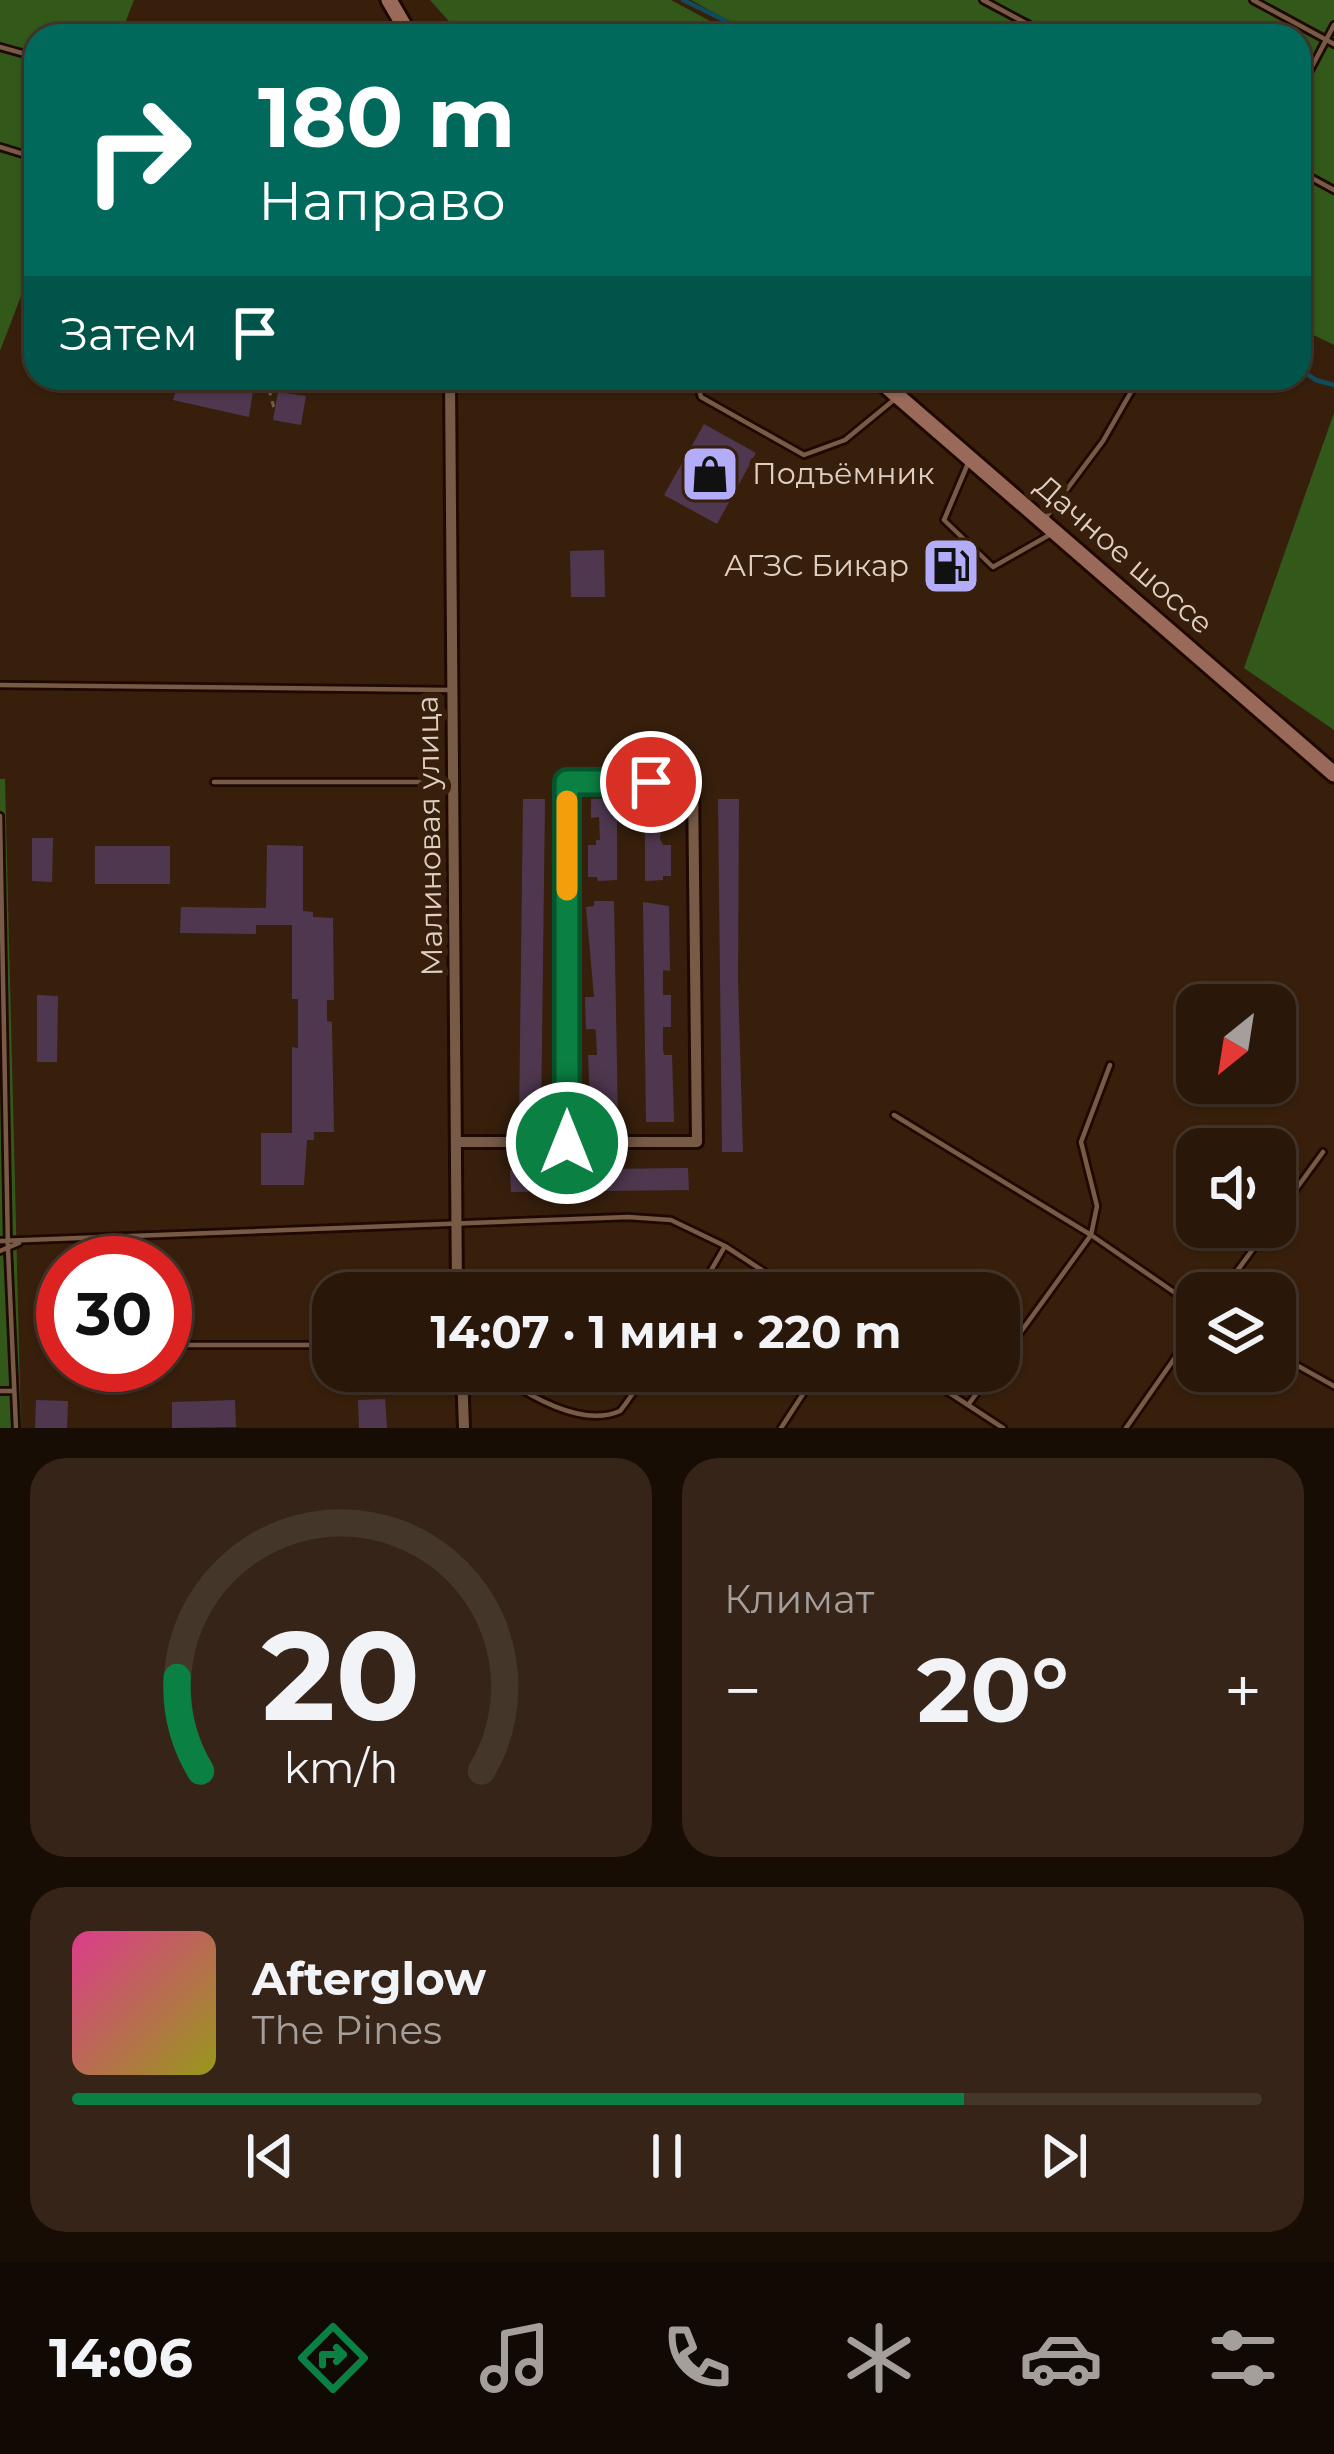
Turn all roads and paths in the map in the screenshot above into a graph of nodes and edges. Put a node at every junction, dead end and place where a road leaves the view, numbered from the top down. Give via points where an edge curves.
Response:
1 (982, 0) edge
2 (1253, 0) edge
3 (1027, 24) edge
4 (1297, 24) edge
5 (1334, 26) edge
6 (1311, 32) edge
7 (1326, 40) junction
8 (1334, 44) edge
9 (1311, 68) edge
10 (269, 390) edge
11 (450, 390) edge
12 (699, 390) edge
13 (893, 390) edge
14 (1132, 390) edge
15 (900, 395) junction
16 (275, 412) dead end
17 (971, 456) junction
18 (1050, 526) junction
19 (0, 685) edge
20 (452, 690) junction
21 (1334, 774) edge
22 (214, 782) dead end
23 (453, 782) junction
24 (567, 782) joint
25 (693, 782) joint
26 (0, 816) edge
27 (2, 960) edge
28 (1110, 1066) dead end
29 (3, 1108) edge
30 (894, 1115) dead end
31 (458, 1142) junction
32 (567, 1143) junction
33 (1323, 1152) dead end
34 (1296, 1189) edge
35 (457, 1224) junction
36 (1090, 1235) junction
37 (4, 1246) edge
38 (725, 1246) junction
39 (457, 1272) edge
40 (710, 1272) edge
41 (765, 1272) edge
42 (1176, 1294) edge
43 (1020, 1333) edge
44 (192, 1345) edge
45 (312, 1345) edge
46 (1176, 1356) edge
47 (1296, 1365) edge
48 (1334, 1386) edge
49 (0, 1390) edge
50 (14, 1391) junction
51 (463, 1392) edge
52 (522, 1392) edge
53 (633, 1392) edge
54 (804, 1392) edge
55 (948, 1392) edge
56 (977, 1392) edge
57 (968, 1405) junction
58 (16, 1428) edge
59 (464, 1428) edge
60 (781, 1428) edge
61 (1003, 1428) edge
62 (1126, 1428) edge

1 - 3 lane
2 - 4 lane
5 - 7 lane
6 - 7 lane
7 - 8 lane
7 - 9 lane
10 - 16 path
11 - 20 street, Малиновая улица
12 - 15 lane via 804,455 845,440
13 - 15 main road, Дачное шоссе
14 - 18 lane
15 - 17 main road, Дачное шоссе
17 - 18 main road, Дачное шоссе
17 - 18 lane via 944,520 993,568
18 - 21 main road, Дачное шоссе
19 - 20 lane
20 - 23 street, Малиновая улица
22 - 23 lane
23 - 31 street, Малиновая улица
24 - 25 lane
24 - 32 street
25 - 32 street via 697,1142
26 - 27 lane
27 - 29 lane
28 - 36 lane via 1081,1142 1097,1207
29 - 37 lane
30 - 36 lane
31 - 32 street
31 - 35 street, Малиновая улица
33 - 34 lane
35 - 37 lane
35 - 38 lane via 628,1216 671,1220
35 - 39 street, Малиновая улица
36 - 42 lane
36 - 43 lane
37 - 50 lane
38 - 40 lane
38 - 41 lane
44 - 45 lane
46 - 62 lane
47 - 48 lane
49 - 50 lane
50 - 58 lane
51 - 59 street
52 - 53 lane via 577,1423 607,1421
54 - 60 lane
55 - 57 lane
56 - 57 lane
57 - 61 lane

